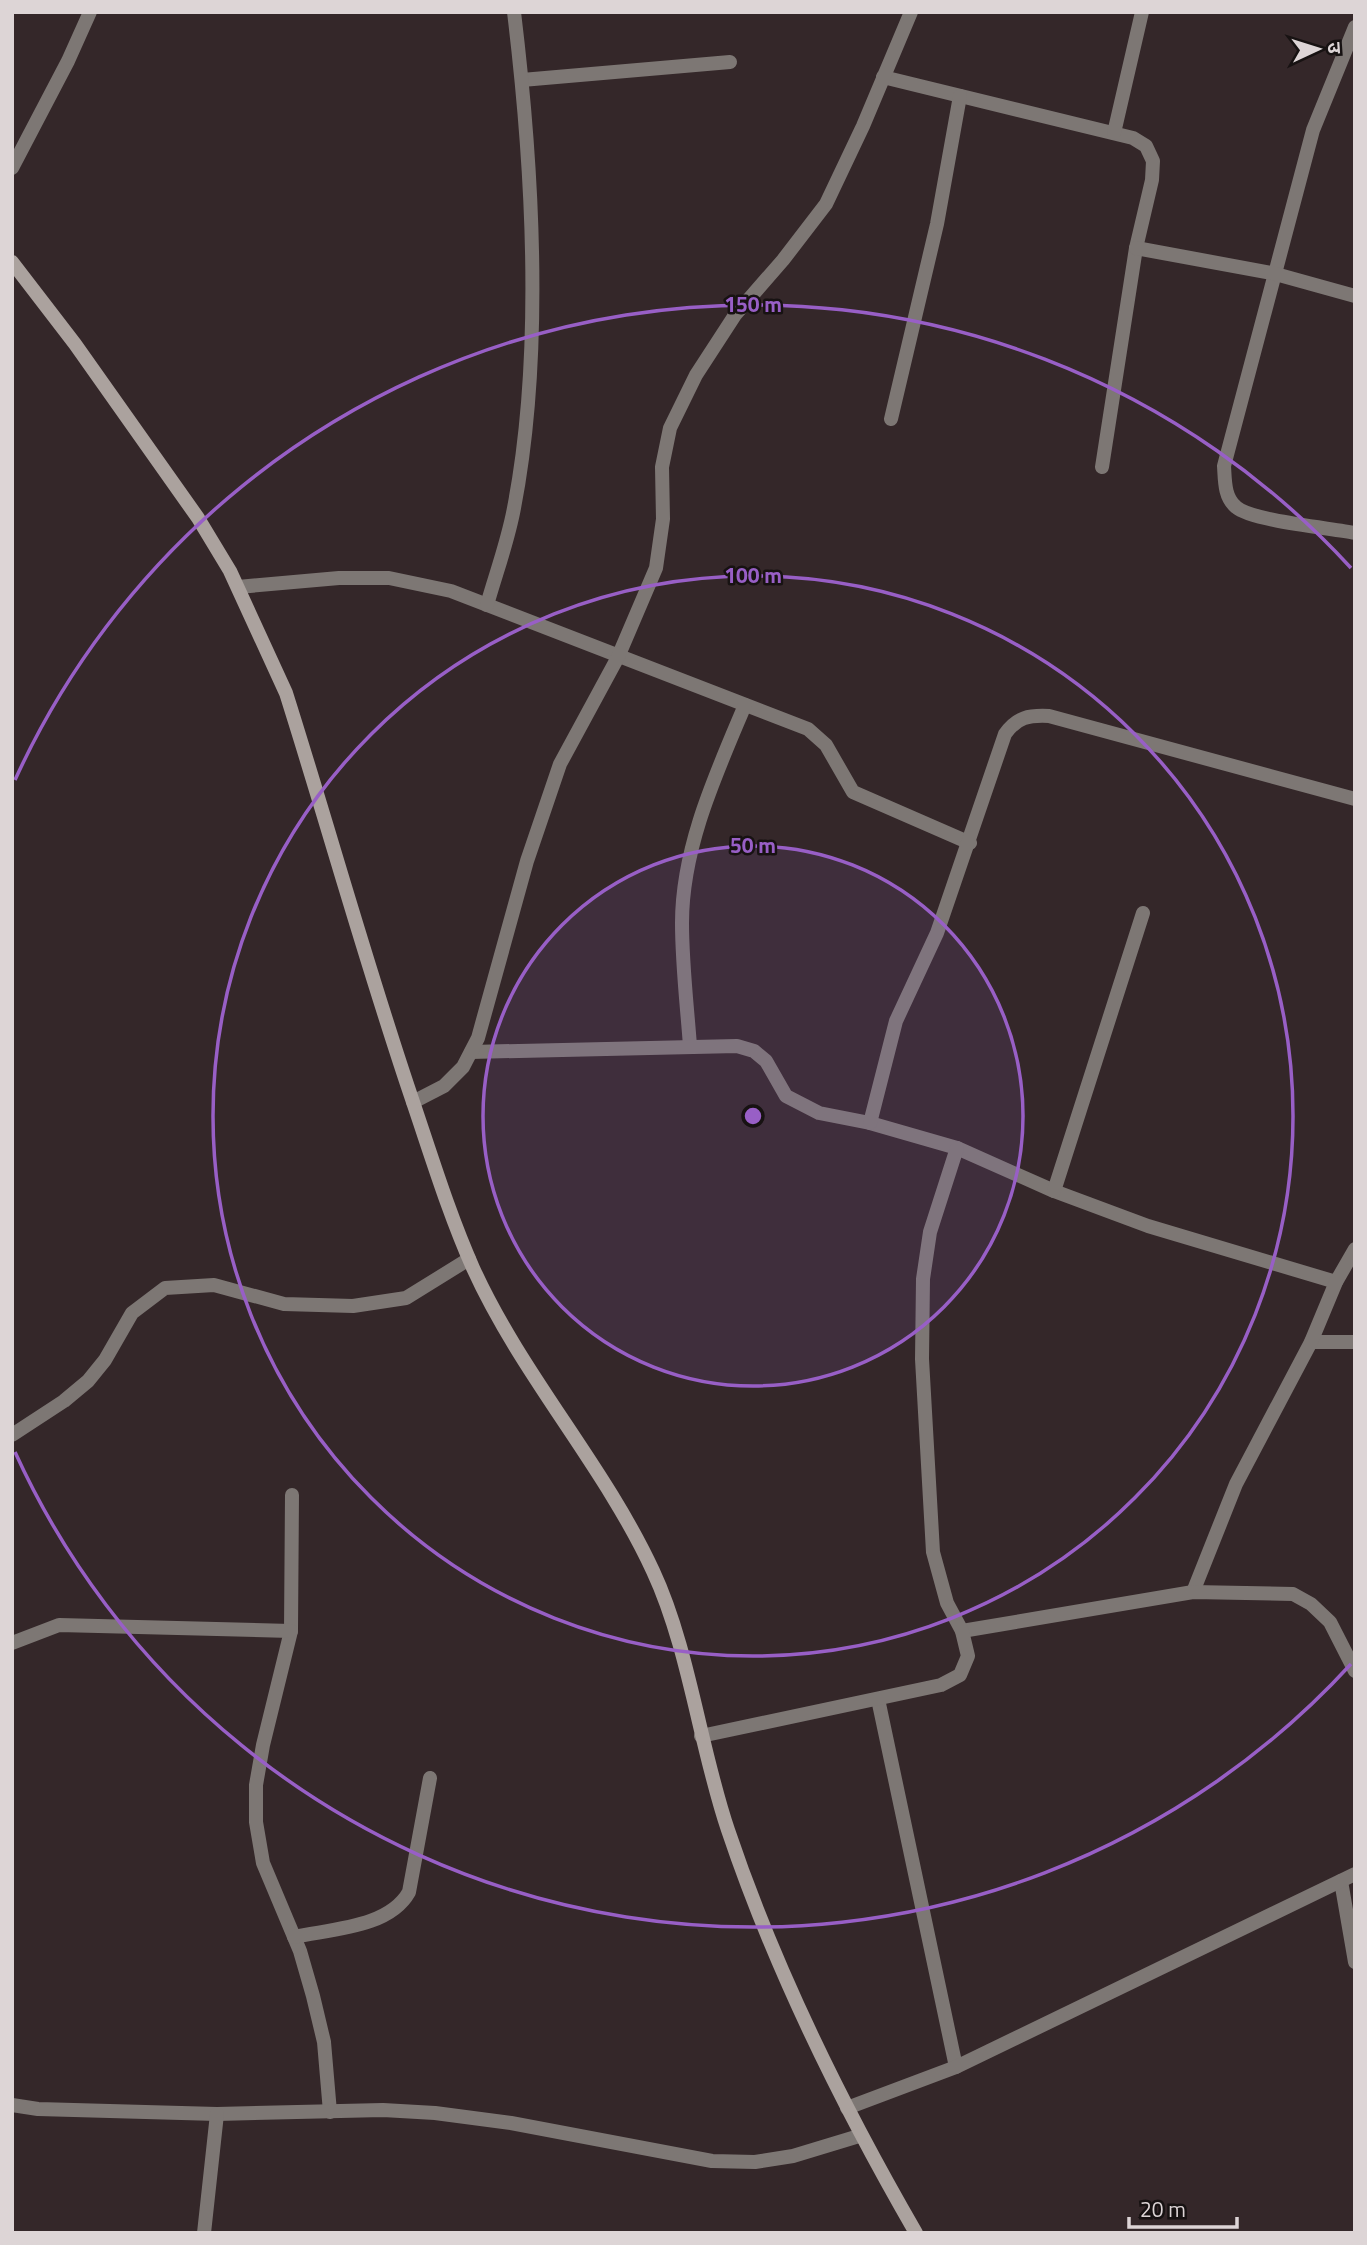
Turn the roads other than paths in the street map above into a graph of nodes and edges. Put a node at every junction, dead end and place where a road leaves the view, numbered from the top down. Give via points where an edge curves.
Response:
1 (90, 12) edge
2 (514, 12) edge
3 (911, 12) edge
4 (1142, 12) edge
5 (1355, 27) edge
6 (730, 62) dead end
7 (884, 77) junction
8 (522, 80) junction
9 (960, 96) junction
10 (1114, 133) junction
11 (12, 168) edge
12 (1136, 248) junction
13 (12, 262) edge
14 (1272, 273) junction
15 (1355, 296) edge
16 (891, 419) dead end
17 (1102, 467) dead end
18 (1355, 533) edge
19 (238, 587) junction
20 (487, 605) junction
21 (618, 657) junction
22 (745, 705) junction
23 (1355, 799) edge
24 (970, 843) junction
25 (1143, 913) dead end
26 (690, 1046) junction
27 (471, 1052) junction
28 (413, 1102) junction
29 (870, 1122) junction
30 (957, 1148) junction
31 (1054, 1191) junction
32 (1355, 1249) edge
33 (470, 1259) junction
34 (1336, 1282) junction
35 (1311, 1342) junction
36 (1355, 1342) edge
37 (12, 1435) edge
38 (292, 1495) dead end
39 (1193, 1592) junction
40 (291, 1631) junction
41 (962, 1631) junction
42 (12, 1643) edge
43 (1355, 1671) edge
44 (878, 1699) junction
45 (701, 1736) junction
46 (430, 1778) dead end
47 (1355, 1874) edge
48 (1341, 1881) junction
49 (294, 1937) junction
50 (1355, 1962) edge
51 (956, 2067) junction
52 (12, 2105) edge
53 (847, 2108) junction
54 (330, 2112) junction
55 (217, 2115) junction
56 (859, 2136) junction
57 (204, 2233) edge
58 (916, 2233) edge

1 - 11 street
2 - 8 street
3 - 7 street
4 - 10 street
5 - 14 street via 1312,130
6 - 8 street
7 - 9 street
7 - 21 street via 826,204 735,315 696,375 670,428 662,467 663,519 656,568
8 - 20 street via 531,206 528,411 514,510
9 - 10 street
9 - 16 street via 937,224
10 - 12 street via 1146,146 1153,161
12 - 14 street
12 - 17 street
13 - 19 street via 198,518
14 - 15 street
14 - 18 street via 1224,466 1226,491 1236,507 1255,516
19 - 20 street via 389,578 451,591
19 - 28 street via 286,693
20 - 21 street
21 - 22 street
21 - 27 street via 560,764
22 - 24 street via 818,734 845,781 863,799
22 - 26 street via 710,790 687,870 682,923
23 - 24 street via 1127,736 1031,715 1014,722 1005,734
24 - 29 street via 937,933 896,1021
25 - 31 street
26 - 27 street
26 - 29 street via 737,1046 754,1051 796,1104 818,1113
27 - 28 street via 444,1086
28 - 33 street via 455,1228
29 - 30 street
30 - 31 street
30 - 41 street via 928,1244 922,1359 933,1552 947,1603
31 - 34 street via 1148,1226
32 - 34 street
33 - 37 street via 406,1298 353,1306 284,1304 214,1285 165,1288 132,1313 88,1381
33 - 45 street via 518,1352 611,1495 655,1574
34 - 35 street
35 - 36 street
35 - 39 street via 1236,1484
38 - 40 street
39 - 41 street
39 - 43 street via 1293,1594 1330,1622
40 - 42 street via 59,1625
40 - 49 street via 263,1745 256,1822 263,1863
41 - 44 street via 968,1656 960,1675 941,1685
44 - 45 street
44 - 51 street
45 - 53 street via 749,1888
46 - 49 street via 409,1892 403,1903 386,1916
47 - 48 street
48 - 50 street
48 - 51 street
49 - 54 street via 324,2042
51 - 53 street
52 - 55 street
53 - 56 street
54 - 55 street
54 - 56 street via 422,2112 511,2123 712,2161 755,2162 793,2156
55 - 57 street
56 - 58 street

